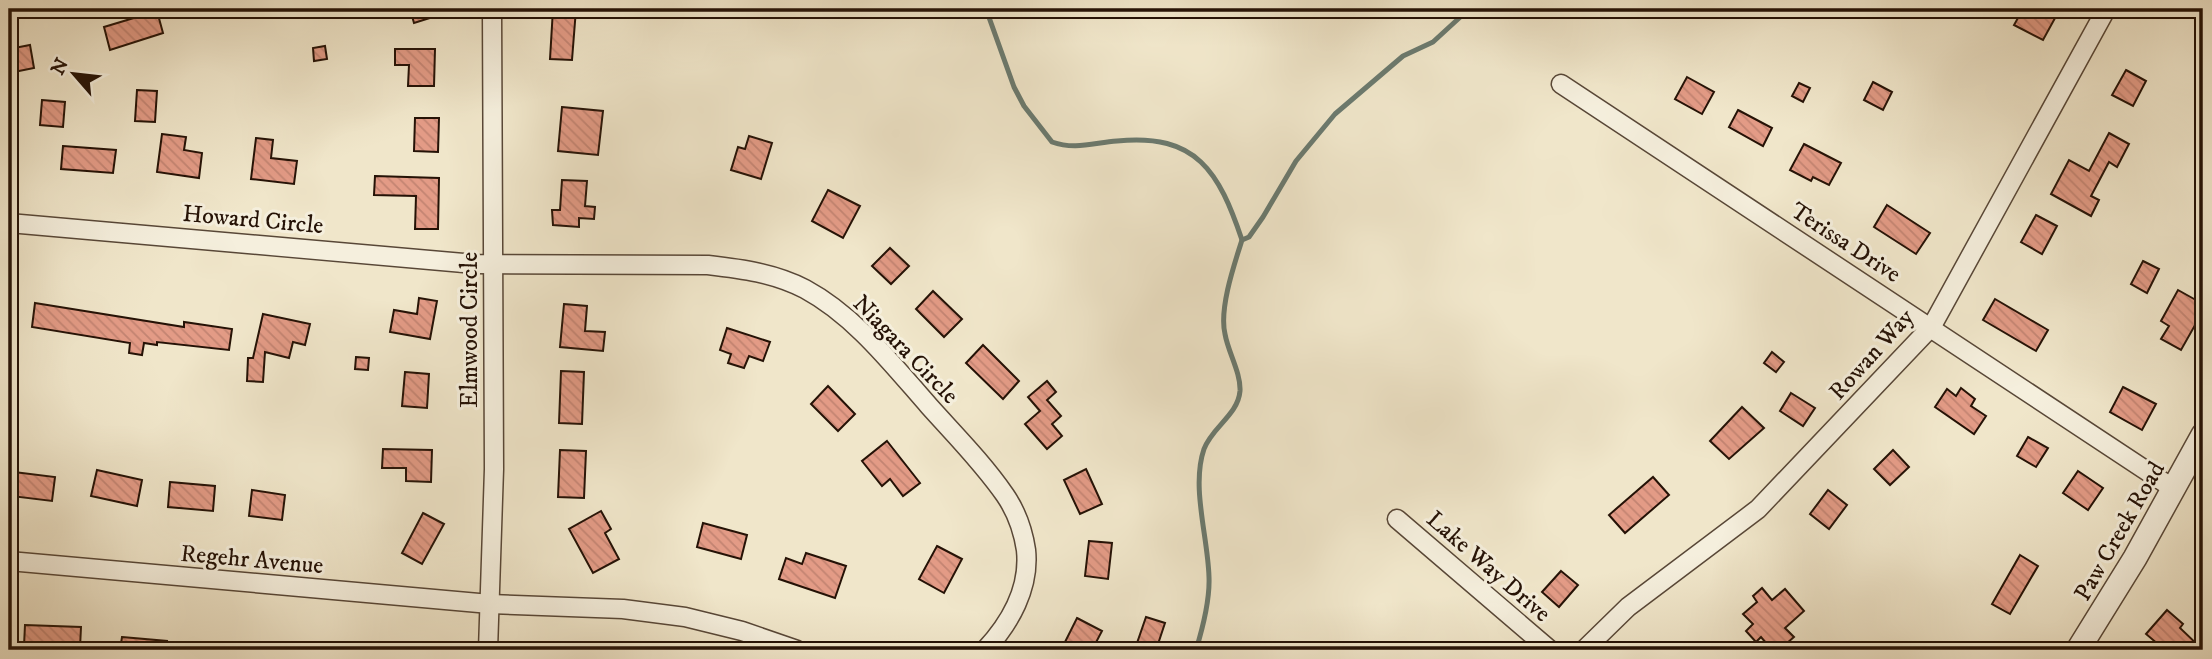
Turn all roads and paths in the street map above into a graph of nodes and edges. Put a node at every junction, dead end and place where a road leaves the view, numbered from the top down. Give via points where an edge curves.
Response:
1 (492, 9) edge
2 (2103, 15) dead end
3 (1560, 84) dead end
4 (9, 223) edge
5 (494, 265) junction
6 (1932, 326) junction
7 (2203, 435) edge
8 (2174, 489) junction
9 (1397, 519) dead end
10 (9, 561) edge
11 (491, 604) junction
12 (488, 650) edge
13 (797, 650) edge
14 (985, 650) edge
15 (1550, 650) edge
16 (1584, 650) edge
17 (2078, 650) edge

1 - 5 street, Elmwood Circle
2 - 6 street, Rowan Way
3 - 6 street, Terissa Drive
4 - 5 street, Howard Circle
5 - 11 street, Elmwood Circle
5 - 14 street, Niagara Circle via 744,269 803,288 847,318 981,464 1017,515 1026,547 1024,581 1003,630
6 - 8 street, Terissa Drive
6 - 16 street, Rowan Way via 1758,509 1628,607
7 - 8 street, Paw Creek Road
8 - 17 street, Paw Creek Road
9 - 15 street, Lake Way Drive
10 - 11 street, Regehr Avenue
11 - 12 street, Elmwood Circle
11 - 13 street via 685,617

